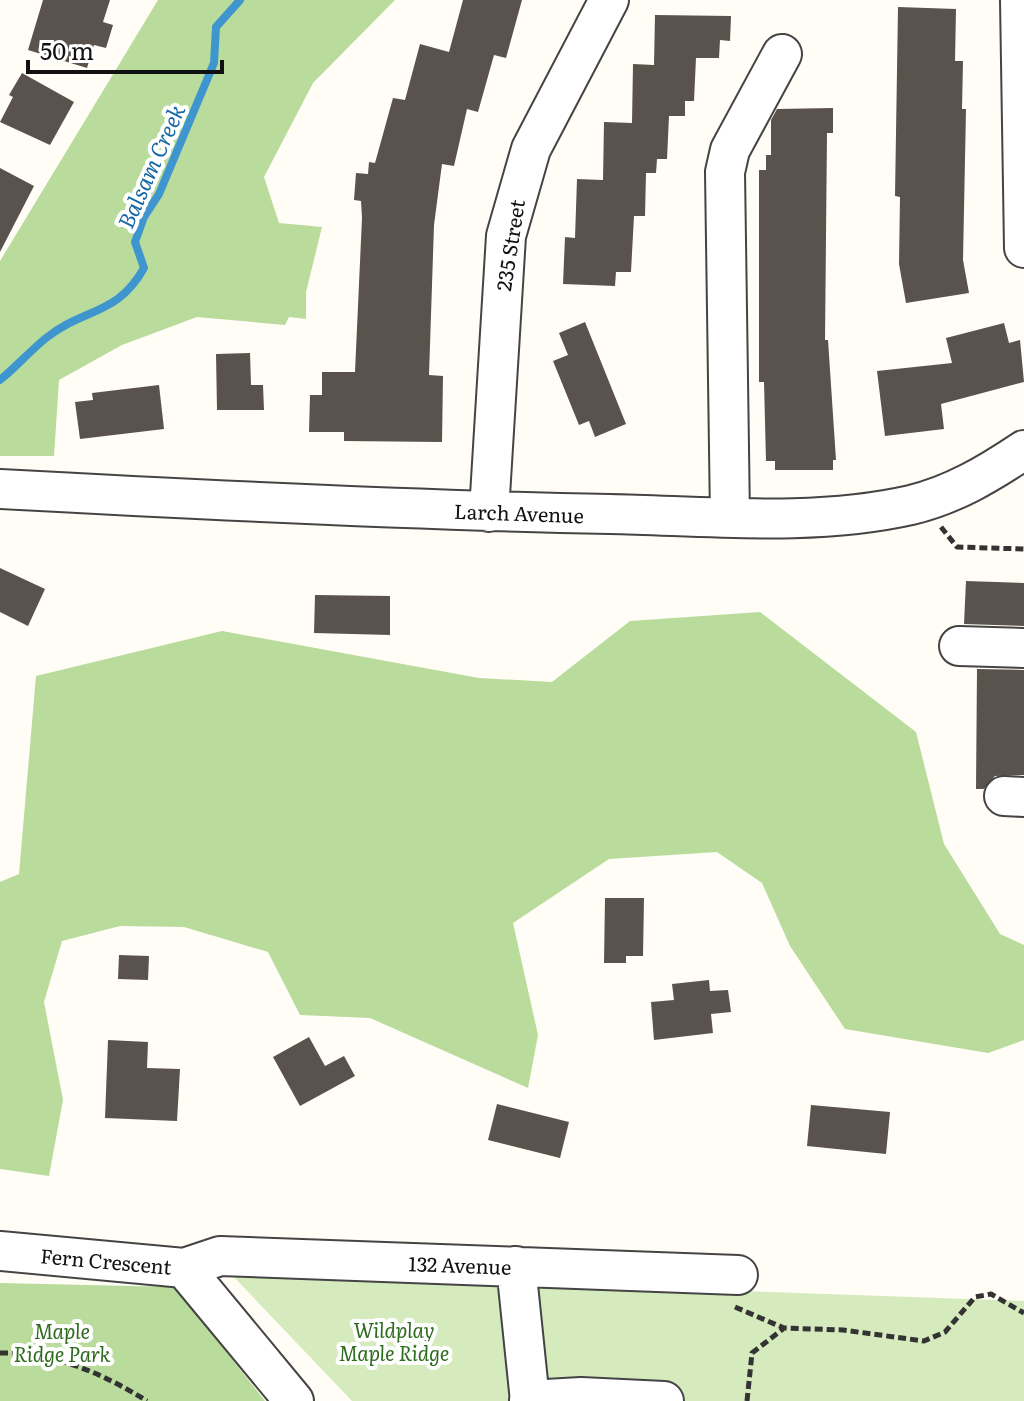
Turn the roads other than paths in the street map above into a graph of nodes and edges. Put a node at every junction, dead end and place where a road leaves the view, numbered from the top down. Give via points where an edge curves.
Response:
1 (609, 0) edge
2 (1020, 0) edge
3 (782, 54) dead end
4 (1024, 248) edge
5 (1024, 450) edge
6 (0, 489) edge
7 (489, 512) junction
8 (730, 517) junction
9 (959, 646) dead end
10 (1024, 648) edge
11 (0, 1251) edge
12 (516, 1266) junction
13 (184, 1268) junction
14 (733, 1289) road end
15 (530, 1400) edge
16 (294, 1401) edge
17 (664, 1401) edge

1 - 7 street, 235 Street via 531,149 506,236
2 - 4 street
3 - 8 street via 730,150 725,172
5 - 8 street, Larch Avenue via 977,481 913,505 845,515
6 - 7 street, Larch Avenue
7 - 8 street, Larch Avenue
9 - 10 street
11 - 13 street, Fern Crescent
12 - 13 street, 132 Avenue via 220,1256
12 - 14 street, 132 Avenue
12 - 15 street
13 - 16 street, Fern Crescent
15 - 17 street

